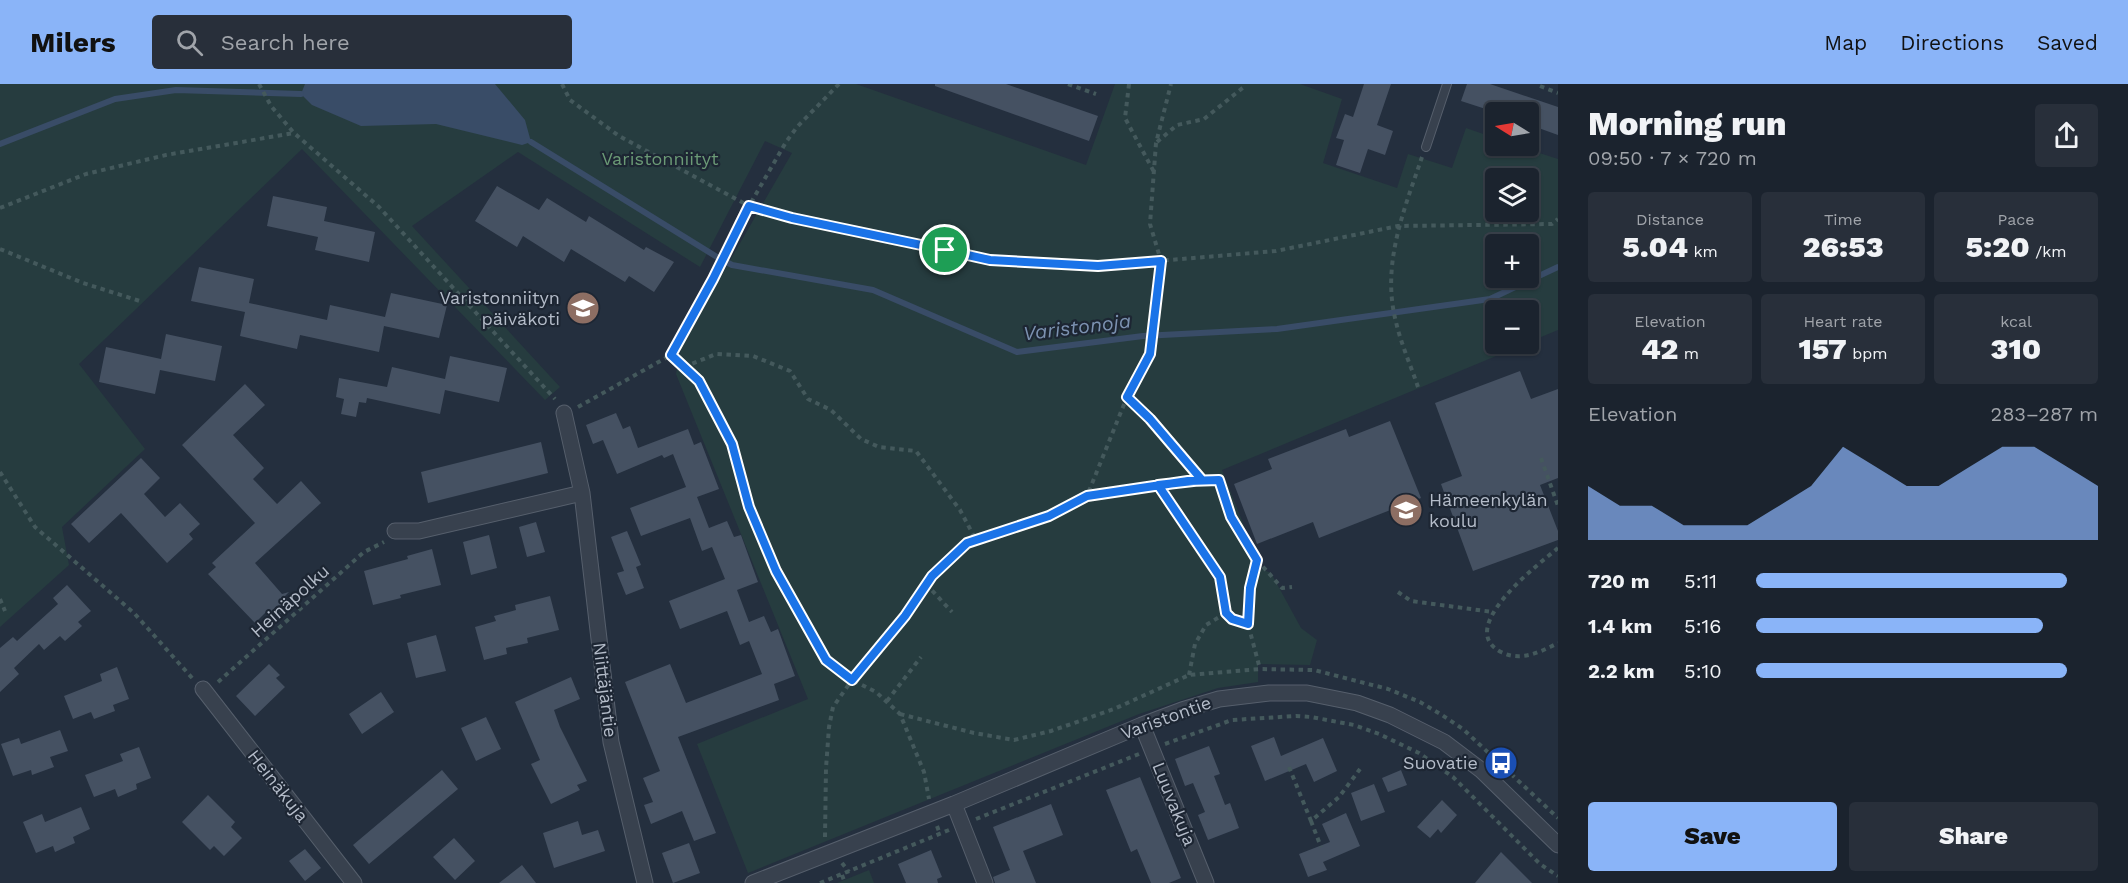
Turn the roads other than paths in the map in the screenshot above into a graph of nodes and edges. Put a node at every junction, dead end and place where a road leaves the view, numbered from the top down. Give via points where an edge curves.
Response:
1 (1447, 84) edge
2 (1426, 147) road end
3 (564, 413) road end
4 (582, 493) junction
5 (395, 531) road end
6 (202, 689) road end
7 (1142, 725) junction
8 (954, 804) junction
9 (1558, 845) edge
10 (354, 883) edge
11 (645, 883) edge
12 (753, 883) edge
13 (985, 883) edge
14 (1206, 883) edge

1 - 2 lane
3 - 4 street, Niittäjäntie
4 - 5 street via 419,531
4 - 11 street, Niittäjäntie via 611,742
6 - 10 street, Heinäkuja
7 - 8 street, Varistontie
7 - 9 street, Varistontie via 1219,699 1269,693 1307,693 1357,703 1444,742 1481,770
7 - 14 street, Luuvakuja
8 - 12 street, Varistontie
8 - 13 street

